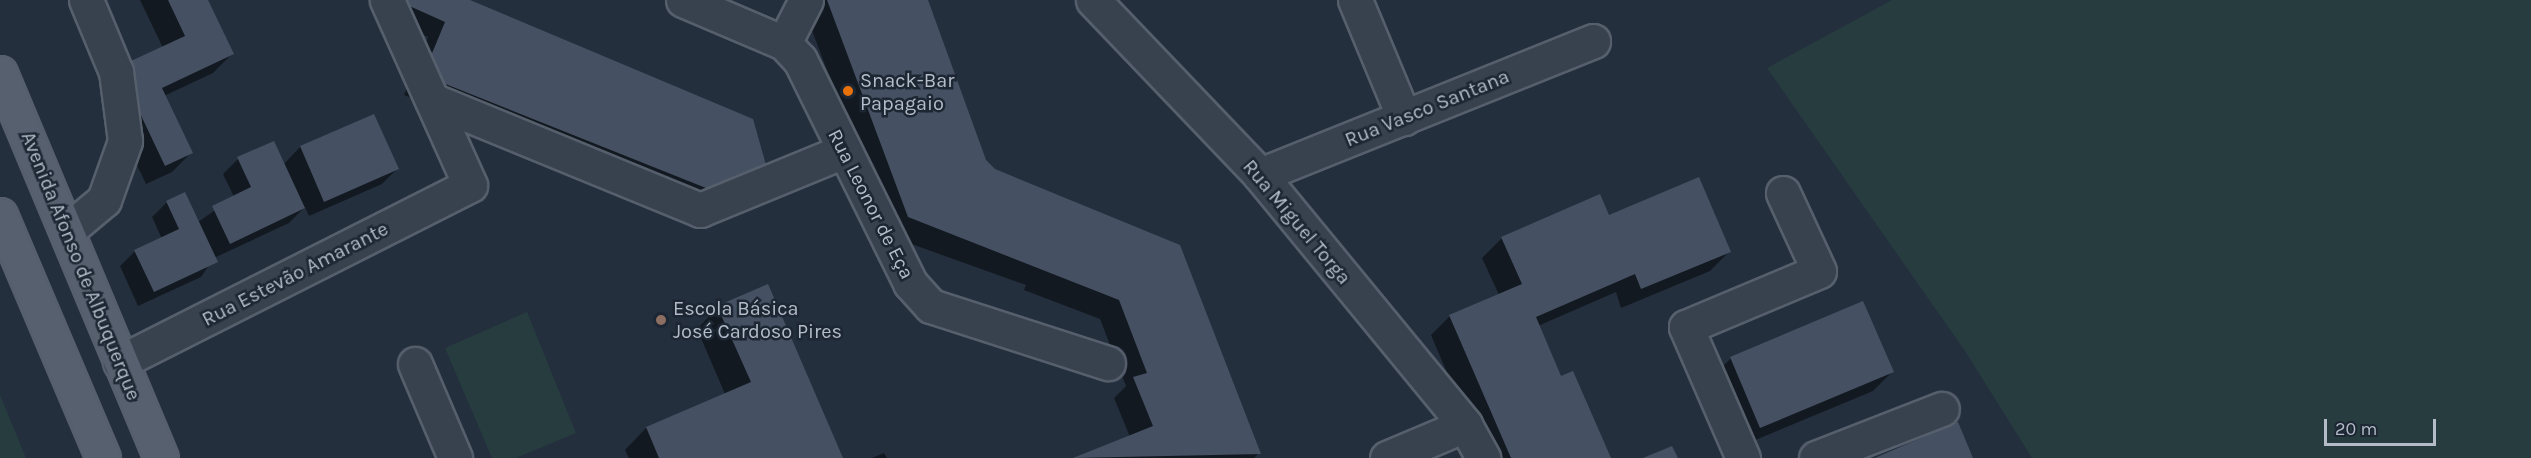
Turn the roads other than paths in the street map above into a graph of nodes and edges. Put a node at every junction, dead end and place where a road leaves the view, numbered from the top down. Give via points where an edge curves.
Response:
1 (86, 0) edge
2 (387, 0) edge
3 (683, 0) edge
4 (806, 0) edge
5 (1093, 0) edge
6 (1356, 0) edge
7 (1593, 41) dead end
8 (784, 44) junction
9 (0, 73) edge
10 (432, 100) junction
11 (1404, 118) junction
12 (844, 151) junction
13 (1260, 176) junction
14 (1783, 194) dead end
15 (0, 215) edge
16 (68, 230) junction
17 (120, 362) junction
18 (1108, 363) dead end
19 (415, 364) dead end
20 (1942, 410) dead end
21 (1465, 425) junction
22 (103, 458) edge
23 (161, 458) edge
24 (455, 458) edge
25 (1388, 458) edge
26 (1482, 458) edge
27 (1743, 458) edge
28 (1816, 458) edge

1 - 16 street via 116,72 125,141 104,200
2 - 10 street
3 - 8 street
4 - 8 street
5 - 13 street, Rua Miguel Torga
6 - 11 street
7 - 11 street, Rua Vasco Santana
8 - 12 street, Rua Leonor de Eça via 800,60
9 - 16 main road, Avenida Afonso de Albuquerque
10 - 12 street via 700,210
10 - 17 street, Rua Estevão Amarante via 470,185
11 - 13 street, Rua Vasco Santana
12 - 18 street, Rua Leonor de Eça via 910,283 931,306
13 - 21 street, Rua Miguel Torga
14 - 27 street via 1819,271 1686,327
15 - 22 main road
16 - 17 main road, Avenida Afonso de Albuquerque
17 - 23 main road, Avenida Afonso de Albuquerque
19 - 24 street
20 - 28 street
21 - 25 street
21 - 26 street, Rua Miguel Torga

